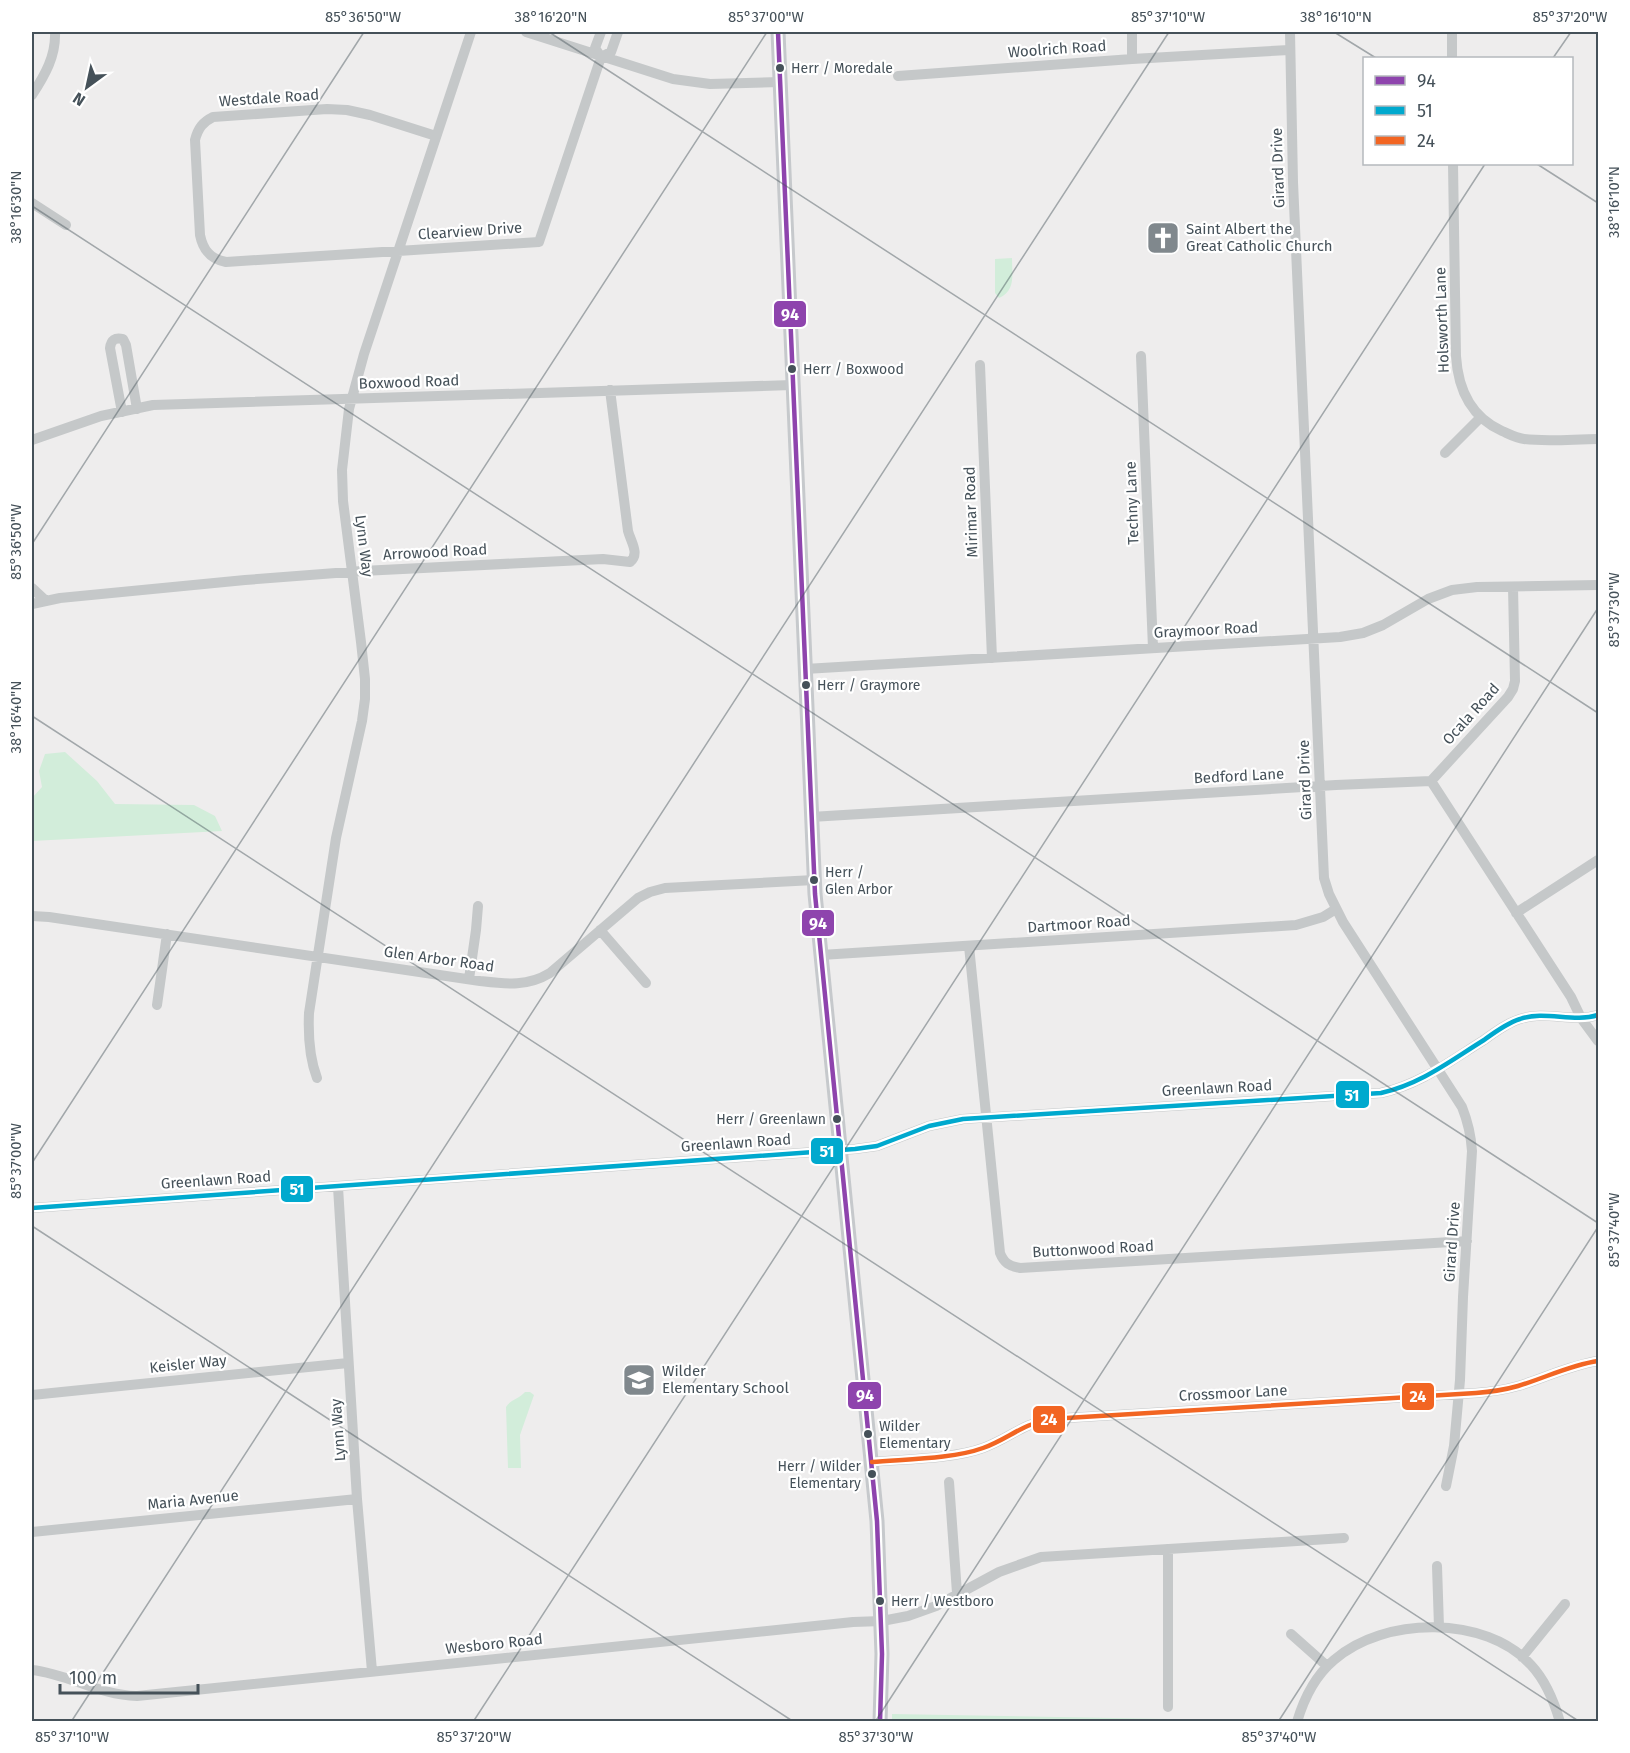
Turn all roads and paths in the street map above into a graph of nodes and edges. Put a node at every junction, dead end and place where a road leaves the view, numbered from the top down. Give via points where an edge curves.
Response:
1 (55, 32) edge
2 (471, 32) edge
3 (526, 32) edge
4 (601, 32) edge
5 (618, 32) edge
6 (778, 32) edge
7 (1132, 32) edge
8 (1290, 32) edge
9 (1452, 32) edge
10 (1289, 50) junction
11 (601, 57) junction
12 (1452, 57) edge
13 (1132, 59) junction
14 (898, 76) dead end
15 (780, 82) junction
16 (32, 95) edge
17 (436, 136) junction
18 (1454, 165) edge
19 (32, 203) edge
20 (66, 225) dead end
21 (398, 251) junction
22 (209, 255) joint
23 (1141, 356) dead end
24 (980, 365) dead end
25 (792, 385) junction
26 (610, 390) junction
27 (351, 399) junction
28 (137, 409) junction
29 (122, 412) junction
30 (1481, 417) junction
31 (1599, 439) edge
32 (32, 440) edge
33 (1445, 453) dead end
34 (352, 572) junction
35 (1599, 585) edge
36 (1513, 587) junction
37 (32, 588) edge
38 (46, 601) junction
39 (32, 604) edge
40 (1313, 638) junction
41 (1153, 648) junction
42 (992, 658) junction
43 (805, 669) junction
44 (1431, 781) junction
45 (1320, 786) junction
46 (811, 818) junction
47 (1599, 860) edge
48 (814, 880) junction
49 (477, 906) dead end
50 (1336, 909) junction
51 (1516, 913) junction
52 (32, 916) edge
53 (600, 930) junction
54 (167, 934) junction
55 (969, 946) junction
56 (821, 955) junction
57 (318, 957) junction
58 (469, 979) junction
59 (646, 983) dead end
60 (157, 1005) dead end
61 (1599, 1015) edge
62 (1581, 1018) junction
63 (1599, 1041) edge
64 (1438, 1069) junction
65 (317, 1078) dead end
66 (986, 1118) junction
67 (839, 1150) junction
68 (338, 1187) junction
69 (32, 1208) edge
70 (1467, 1241) junction
71 (1599, 1361) edge
72 (348, 1363) junction
73 (1458, 1393) junction
74 (32, 1395) edge
75 (872, 1462) junction
76 (949, 1482) dead end
77 (1446, 1486) dead end
78 (357, 1499) junction
79 (32, 1532) edge
80 (1344, 1538) dead end
81 (1168, 1549) junction
82 (1437, 1566) dead end
83 (957, 1593) junction
84 (1565, 1604) dead end
85 (882, 1621) junction
86 (1439, 1627) junction
87 (1291, 1634) dead end
88 (1522, 1657) junction
89 (1327, 1666) junction
90 (32, 1670) edge
91 (372, 1671) junction
92 (1168, 1707) dead end
93 (880, 1722) edge
94 (1297, 1722) edge
95 (1560, 1722) edge

1 - 16 street via 51,61
2 - 17 street, Lynn Way
3 - 11 street
4 - 11 street via 595,48
5 - 11 street via 611,52
6 - 15 main road
7 - 13 street
8 - 10 street, Girard Drive
9 - 12 street
10 - 13 street, Woolrich Road
10 - 40 street, Girard Drive
11 - 15 street via 688,82
11 - 21 street, Clearview Drive via 539,242
13 - 14 street, Woolrich Road
15 - 25 main road
17 - 21 street, Lynn Way
17 - 22 street, Westdale Road via 337,109 223,115 207,120 195,140 200,235
18 - 30 street, Holsworth Lane via 1457,373 1469,402
19 - 20 street
21 - 22 street, Clearview Drive via 226,262
21 - 27 street, Lynn Way
23 - 41 street, Techny Lane
24 - 42 street, Mirimar Road
25 - 26 street, Boxwood Road
25 - 43 main road
26 - 27 street, Boxwood Road
26 - 34 street, Arrowood Road via 628,531 636,553 630,562 603,559
27 - 28 street, Boxwood Road via 173,404
27 - 34 street, Lynn Way via 342,470
28 - 29 street, Boxwood Road
28 - 29 street via 126,345 118,338 110,348
29 - 32 street, Boxwood Road
30 - 31 street, Holsworth Lane via 1497,429 1525,439
30 - 33 street
34 - 38 street, Arrowood Road
34 - 57 street, Lynn Way via 365,699 336,838
35 - 36 street, Graymoor Road
36 - 40 street, Graymoor Road via 1452,590 1363,633
36 - 44 street, Ocala Road via 1513,689
37 - 38 street
38 - 39 street, Arrowood Road
40 - 41 street, Graymoor Road
40 - 45 street, Girard Drive
41 - 42 street, Graymoor Road
42 - 43 street, Graymoor Road
43 - 46 main road
44 - 45 street, Bedford Lane
44 - 51 street
45 - 46 street, Bedford Lane
45 - 50 street, Girard Drive via 1324,878
46 - 48 main road
47 - 51 street
48 - 53 street, Glen Arbor Road via 657,890 638,898
48 - 56 main road
49 - 58 street
50 - 55 street, Dartmoor Road via 1296,925
50 - 64 street, Girard Drive
51 - 62 street
52 - 54 street, Glen Arbor Road
53 - 58 street, Glen Arbor Road via 536,980 508,985
53 - 59 street
54 - 57 street, Glen Arbor Road
54 - 60 street
55 - 56 street, Dartmoor Road
55 - 66 street, Buttonwood Road
56 - 67 main road
57 - 58 street, Glen Arbor Road
57 - 65 street, Lynn Way via 308,1031
61 - 62 street, Greenlawn Road
62 - 63 street
62 - 64 street, Greenlawn Road via 1520,1019
64 - 66 street, Greenlawn Road via 1419,1081 1381,1093
64 - 70 street, Girard Drive via 1462,1107 1471,1138
66 - 67 street, Greenlawn Road via 950,1121 877,1146
66 - 70 street, Buttonwood Road via 1000,1252 1011,1266
67 - 68 street, Greenlawn Road
67 - 75 main road
68 - 69 street, Greenlawn Road
68 - 72 street, Lynn Way
70 - 73 street, Girard Drive
71 - 73 street, Crossmoor Lane via 1501,1390
72 - 74 street, Keisler Way
72 - 78 street, Lynn Way
73 - 75 street, Crossmoor Lane via 1050,1419 968,1453
73 - 77 street, Girard Drive
75 - 85 main road
76 - 83 street
78 - 79 street, Maria Avenue
78 - 91 street, Lynn Way
80 - 81 street, Wesboro Road
81 - 83 street, Wesboro Road via 1041,1557
81 - 92 street
82 - 86 street
83 - 85 street, Wesboro Road via 927,1609
84 - 88 street
85 - 91 street, Wesboro Road
85 - 93 main road
86 - 88 street via 1483,1635
86 - 89 street via 1372,1638
87 - 89 street
88 - 95 street via 1548,1689
89 - 94 street via 1303,1703
90 - 91 street, Wesboro Road via 125,1696

